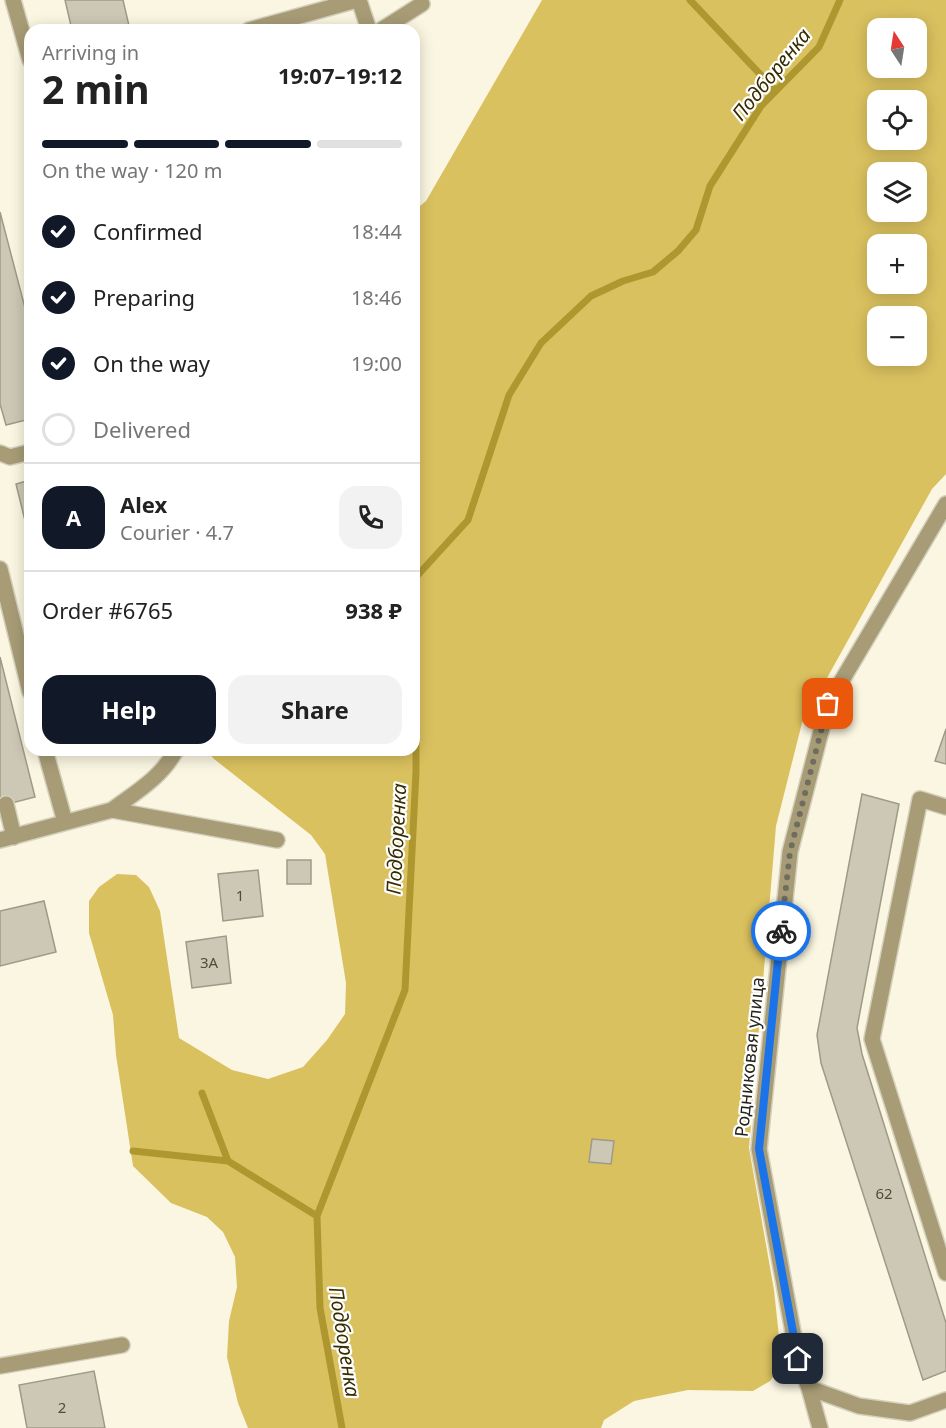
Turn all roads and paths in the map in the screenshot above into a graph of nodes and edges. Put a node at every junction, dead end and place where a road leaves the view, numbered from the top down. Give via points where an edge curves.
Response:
1 (13, 0) edge
2 (358, 0) edge
3 (422, 4) dead end
4 (271, 24) edge
5 (367, 24) edge
6 (390, 24) edge
7 (24, 39) edge
8 (0, 453) edge
9 (24, 454) edge
10 (946, 504) edge
11 (0, 569) edge
12 (24, 668) edge
13 (47, 756) edge
14 (173, 756) edge
15 (6, 804) dead end
16 (946, 807) edge
17 (112, 810) junction
18 (65, 822) junction
19 (7, 838) edge
20 (277, 840) dead end
21 (946, 1273) edge
22 (122, 1345) dead end
23 (0, 1366) edge
24 (809, 1388) junction
25 (946, 1400) edge
26 (820, 1428) edge

1 - 7 street
2 - 4 street
2 - 5 street
3 - 6 street
8 - 9 street via 10,457
10 - 24 street, Родниковая улица via 828,704 790,852 759,1149 798,1359
11 - 12 street
13 - 18 street
14 - 17 street via 151,782
15 - 19 street
16 - 21 street via 920,799 872,1039
17 - 18 street
17 - 20 street
18 - 19 street
22 - 23 street
24 - 25 street via 859,1406 910,1413
24 - 26 street, Родниковая улица

